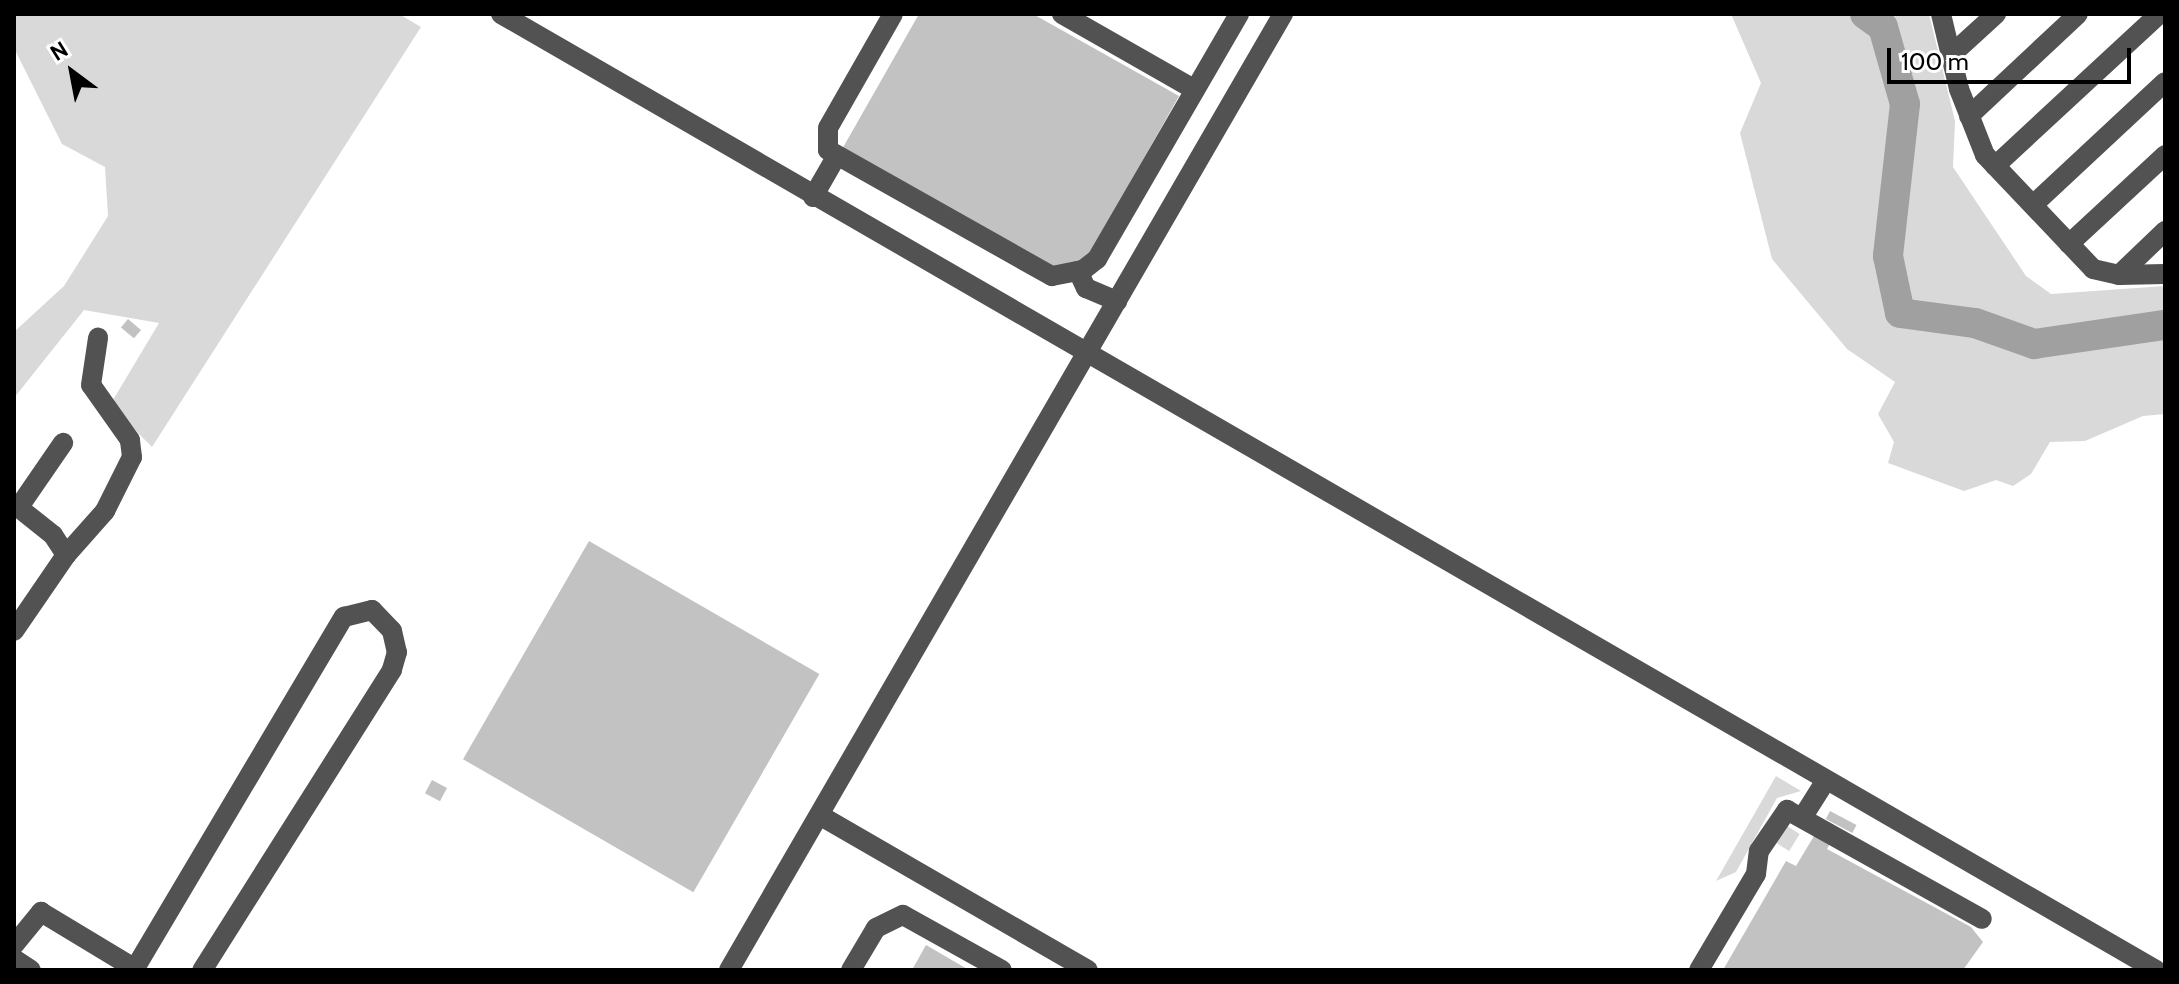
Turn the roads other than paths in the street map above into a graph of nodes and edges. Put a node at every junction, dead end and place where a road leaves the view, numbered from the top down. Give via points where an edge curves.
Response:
1 (501, 14) edge
2 (893, 14) edge
3 (1062, 14) edge
4 (1239, 14) edge
5 (1283, 14) edge
6 (1941, 14) edge
7 (1996, 14) edge
8 (2078, 14) edge
9 (2159, 14) edge
10 (1951, 55) junction
11 (2165, 82) edge
12 (1195, 90) junction
13 (1969, 116) junction
14 (2165, 155) edge
15 (836, 157) junction
16 (1995, 166) junction
17 (813, 197) junction
18 (2033, 205) junction
19 (2165, 231) edge
20 (2069, 244) junction
21 (1078, 271) junction
22 (2165, 274) edge
23 (2119, 275) junction
24 (1117, 301) junction
25 (98, 338) dead end
26 (1086, 354) junction
27 (63, 443) dead end
28 (16, 506) edge
29 (66, 555) junction
30 (14, 631) edge
31 (1826, 780) junction
32 (1804, 815) junction
33 (821, 816) junction
34 (1982, 919) dead end
35 (14, 945) edge
36 (14, 959) edge
37 (135, 969) edge
38 (31, 970) edge
39 (202, 970) edge
40 (729, 970) edge
41 (851, 970) edge
42 (1002, 970) edge
43 (1088, 970) edge
44 (1699, 970) edge
45 (2156, 970) edge

1 - 17 street
2 - 15 street via 828,128 825,144
3 - 12 street
4 - 12 street
5 - 24 street
6 - 10 street
7 - 10 street
8 - 13 street
9 - 16 street
10 - 13 street
11 - 18 street
12 - 21 street via 1097,259
13 - 16 street
14 - 20 street
15 - 17 street
15 - 21 street via 1045,275
16 - 18 street
17 - 26 street
18 - 20 street
19 - 23 street
20 - 23 street via 2093,269
21 - 24 street via 1086,288
22 - 23 street
24 - 26 street
25 - 29 street via 91,385 130,440 132,457 105,511
26 - 31 street
26 - 33 street
27 - 28 street
28 - 29 street via 53,535
29 - 30 street
31 - 32 street
31 - 45 street
32 - 34 street
32 - 44 street via 1791,809 1781,815 1759,851 1756,874
33 - 40 street
33 - 43 street
35 - 37 street via 41,912
36 - 38 street
37 - 39 street via 344,617 372,610 392,631 397,652 392,670
41 - 42 street via 876,928 903,915

